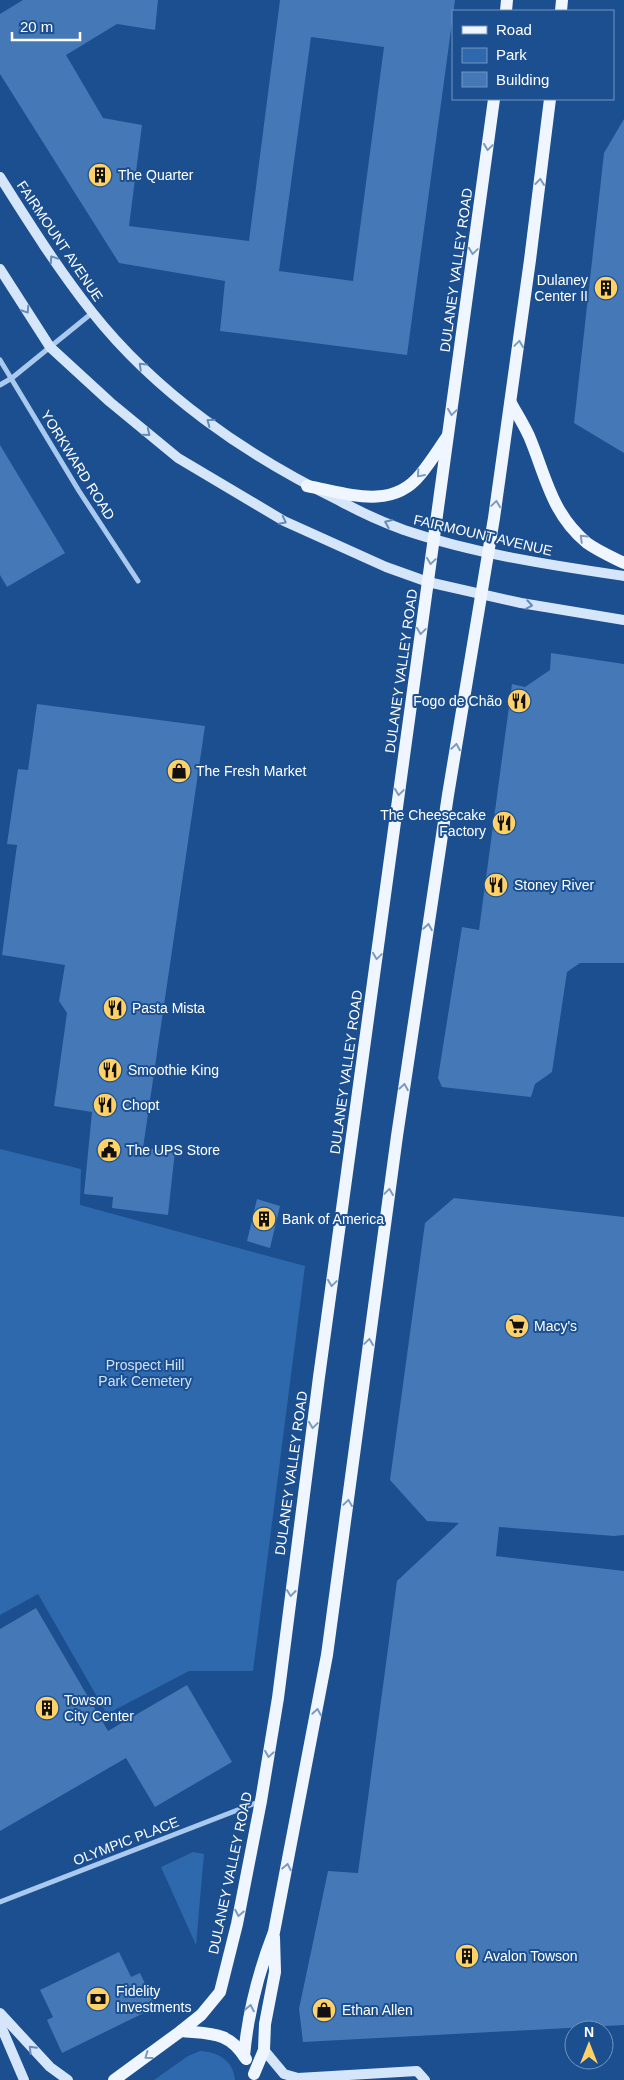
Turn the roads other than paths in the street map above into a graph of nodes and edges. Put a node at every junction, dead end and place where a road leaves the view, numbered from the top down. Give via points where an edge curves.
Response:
1 (494, 100) edge
2 (550, 100) edge
3 (0, 177) edge
4 (0, 269) edge
5 (92, 313) junction
6 (50, 347) junction
7 (0, 360) edge
8 (12, 378) junction
9 (0, 385) edge
10 (511, 403) junction
11 (448, 435) junction
12 (308, 486) junction
13 (434, 540) junction
14 (488, 552) junction
15 (624, 564) edge
16 (624, 576) edge
17 (138, 581) dead end
18 (428, 582) junction
19 (481, 595) junction
20 (624, 620) edge
21 (261, 1801) junction
22 (0, 1902) edge
23 (274, 1932) junction
24 (0, 2014) edge
25 (0, 2024) edge
26 (182, 2032) junction
27 (264, 2050) junction
28 (244, 2056) junction
29 (255, 2077) edge
30 (24, 2080) edge
31 (68, 2080) edge
32 (114, 2080) edge
33 (425, 2080) edge

1 -> 11 main road, DULANEY VALLEY ROAD
10 -> 2 main road
5 -> 3 main road, FAIRMOUNT AVENUE
4 -> 6 main road
5 - 6 street
12 -> 5 main road, FAIRMOUNT AVENUE via 242,446 166,389
6 - 8 street
6 -> 18 main road via 178,458 235,494 322,539
7 - 8 street, YORKWARD ROAD
8 - 9 street
8 - 17 street, YORKWARD ROAD via 79,491
14 -> 10 main road
15 -> 10 main road via 588,544 556,506 529,436
11 -> 12 main road via 419,476 409,486 392,494 374,498
11 - 13 main road, DULANEY VALLEY ROAD
13 -> 12 main road, FAIRMOUNT AVENUE via 394,526
13 - 14 main road, FAIRMOUNT AVENUE
13 -> 18 main road, DULANEY VALLEY ROAD
14 - 16 main road, FAIRMOUNT AVENUE via 527,562
14 - 19 main road
18 - 19 main road
18 -> 21 main road, DULANEY VALLEY ROAD via 278,1698
19 -> 20 main road
23 -> 19 main road via 327,1655 396,1136
21 - 22 street, OLYMPIC PLACE
21 -> 26 main road, DULANEY VALLEY ROAD via 220,1992
23 - 27 main road via 275,1972 265,2024
28 -> 23 main road via 251,2001
31 -> 24 main road via 50,2067
25 - 30 main road
26 - 28 main road via 229,2038
26 -> 32 main road, DULANEY VALLEY ROAD
27 - 29 main road
27 - 33 main road via 284,2074 298,2078 417,2071
28 - 29 main road

